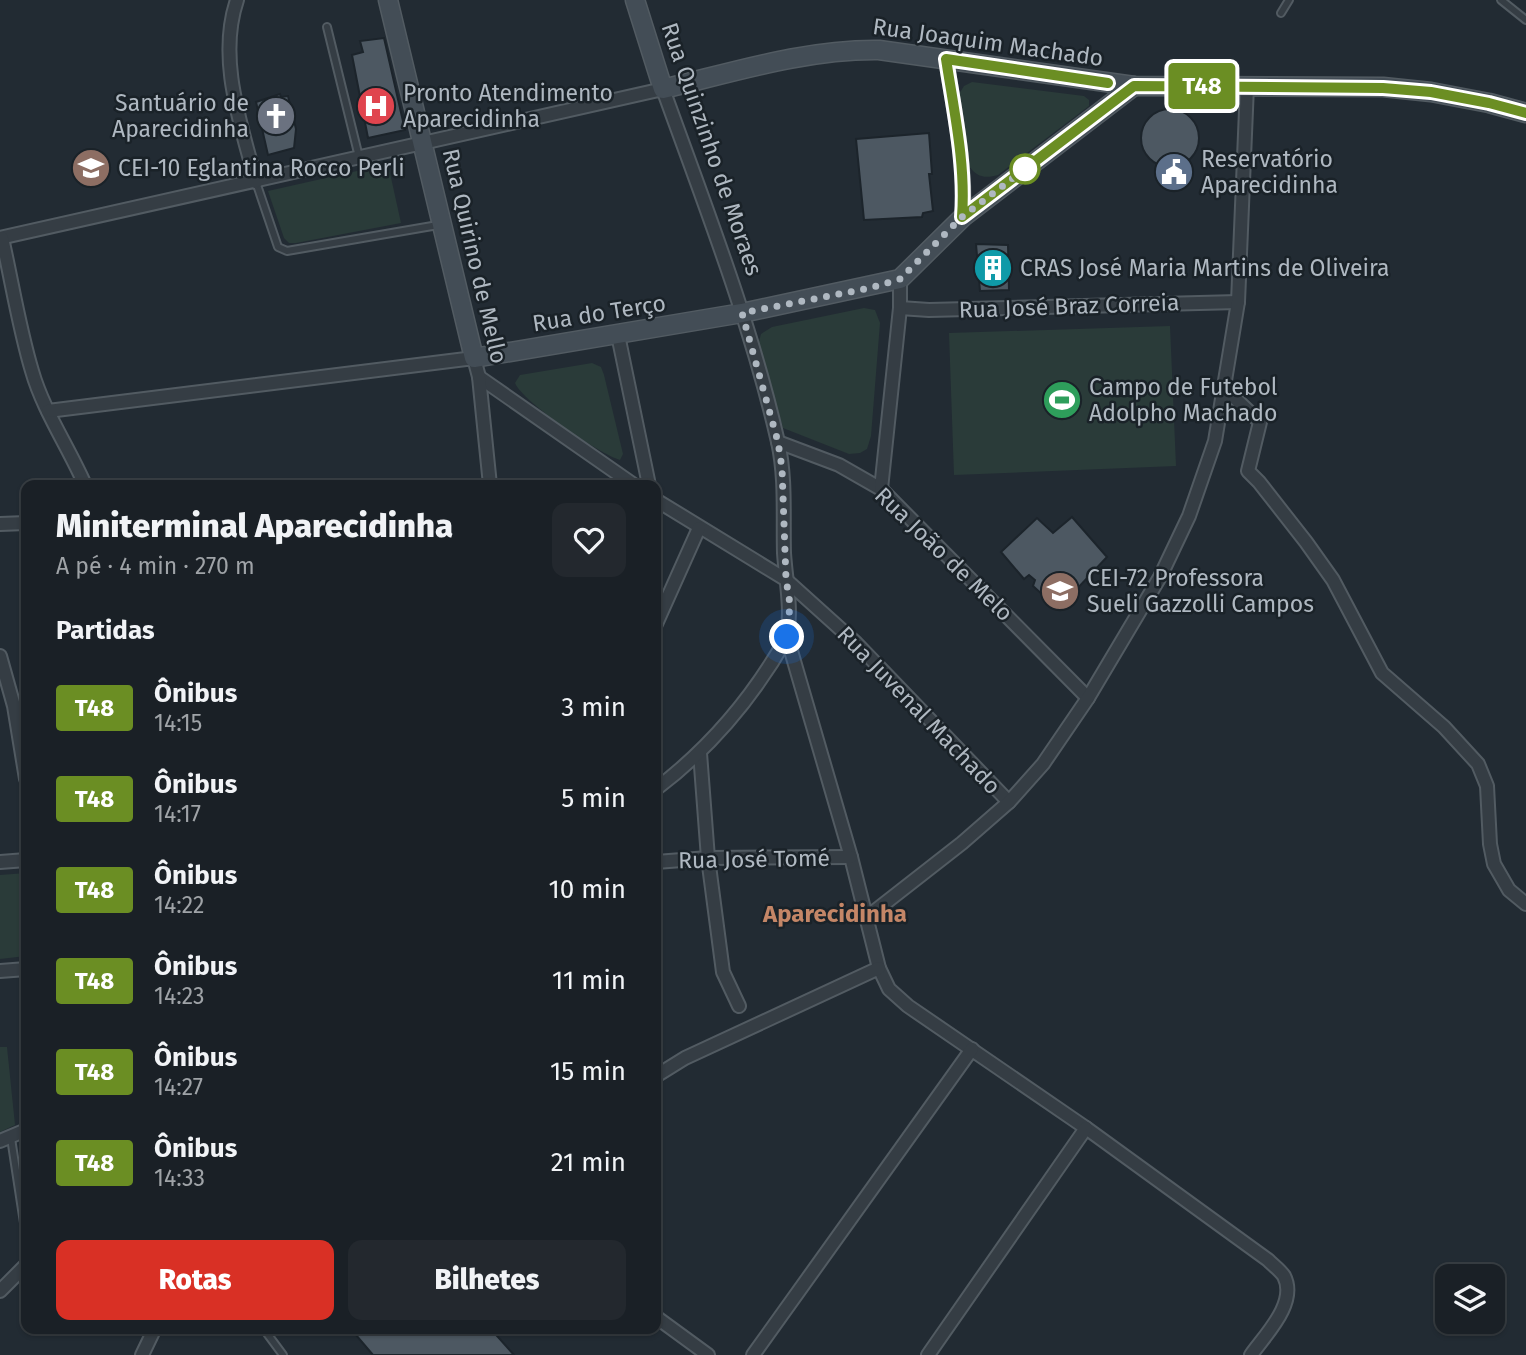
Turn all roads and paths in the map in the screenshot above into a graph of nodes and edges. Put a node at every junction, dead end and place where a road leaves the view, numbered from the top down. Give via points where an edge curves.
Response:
1 (237, 0) edge
2 (388, 0) edge
3 (635, 0) edge
4 (1289, 0) edge
5 (1501, 0) edge
6 (1280, 13) dead end
7 (1526, 20) edge
8 (327, 27) dead end
9 (946, 59) junction
10 (1081, 80) junction
11 (1134, 86) junction
12 (1247, 86) junction
13 (663, 89) junction
14 (1526, 113) edge
15 (1098, 116) junction
16 (424, 144) junction
17 (360, 158) junction
18 (256, 181) junction
19 (962, 217) junction
20 (444, 225) junction
21 (1, 238) edge
22 (900, 279) junction
23 (1238, 302) junction
24 (900, 308) junction
25 (742, 313) junction
26 (618, 335) junction
27 (474, 358) junction
28 (479, 377) junction
29 (1224, 388) junction
30 (48, 411) junction
31 (778, 442) junction
32 (83, 480) edge
33 (489, 480) edge
34 (627, 480) edge
35 (648, 480) edge
36 (881, 489) junction
37 (661, 503) edge
38 (21, 523) edge
39 (0, 524) edge
40 (699, 528) junction
41 (786, 579) junction
42 (661, 613) edge
43 (787, 637) junction
44 (0, 656) edge
45 (1088, 698) junction
46 (21, 749) edge
47 (700, 753) junction
48 (661, 785) edge
49 (1009, 802) junction
50 (851, 857) junction
51 (708, 858) junction
52 (21, 860) edge
53 (0, 862) edge
54 (661, 862) edge
55 (1526, 904) edge
56 (866, 918) junction
57 (878, 968) junction
58 (21, 969) edge
59 (0, 971) edge
60 (739, 1006) dead end
61 (972, 1049) junction
62 (661, 1073) edge
63 (1086, 1128) junction
64 (6, 1139) edge
65 (21, 1212) edge
66 (21, 1270) edge
67 (0, 1292) edge
68 (661, 1321) edge
69 (152, 1334) edge
70 (267, 1334) edge
71 (142, 1355) edge
72 (283, 1355) edge
73 (708, 1355) edge
74 (753, 1355) edge
75 (928, 1355) edge
76 (1251, 1355) edge

1 - 18 street via 229,46 232,86
2 - 16 street, Rua Quirino de Mello
3 - 13 street, Rua Quinzinho de Moraes
4 - 6 lane
5 - 7 lane
8 - 17 lane
9 - 10 street, Rua Joaquim Machado
9 - 13 street, Rua Joaquim Machado via 844,49
9 - 19 street via 964,201
10 - 11 street, Rua Joaquim Machado
10 - 15 street via 1095,93
11 - 12 street, Rua Joaquim Machado
11 - 15 street, Rua do Terço
12 - 14 street, Rua Joaquim Machado via 1395,89
12 - 23 street
13 - 16 street, Rua Joaquim Machado
13 - 25 street, Rua Quinzinho de Moraes
15 - 19 street, Rua do Terço
16 - 17 street, Rua Joaquim Machado
16 - 20 street, Rua Quirino de Mello
17 - 18 street, Rua Joaquim Machado
18 - 20 lane via 281,250
18 - 21 street, Rua Joaquim Machado
19 - 22 street, Rua do Terço
20 - 27 street, Rua Quirino de Mello
21 - 30 street via 32,373
22 - 24 street
22 - 25 street, Rua do Terço
23 - 24 street, Rua José Braz Correia
23 - 29 street
24 - 36 street
25 - 26 street, Rua do Terço
25 - 31 street, Rua Quinzinho de Moraes
26 - 27 street, Rua do Terço
26 - 35 street
27 - 28 street, Rua Quirino de Mello
27 - 30 street, Rua do Terço
28 - 33 street, Rua Quirino de Mello
28 - 34 street
29 - 45 street via 1215,441 1189,516 1160,578
29 - 55 street via 1260,422 1248,471 1333,580 1382,673 1478,764 1487,786 1494,864 1509,890
30 - 32 street
31 - 36 street, Rua João de Melo via 839,465
31 - 41 street, Rua Quinzinho de Moraes
36 - 45 street, Rua João de Melo
37 - 40 street, Rua Juvenal Machado
38 - 39 street
40 - 41 street, Rua Juvenal Machado
40 - 42 street
41 - 43 street, Rua Quinzinho de Moraes via 790,604
41 - 49 street, Rua Juvenal Machado via 856,643
43 - 47 street via 759,683
43 - 50 street, Rua Quinzinho de Moraes
44 - 46 street
45 - 49 street via 1043,764
47 - 48 street
47 - 51 street
49 - 56 street
50 - 51 street, Rua José Tomé
50 - 56 street, Rua Quinzinho de Moraes
51 - 54 street, Rua José Tomé
51 - 60 street via 723,972
52 - 53 street
56 - 57 street, Rua Quinzinho de Moraes
57 - 61 street, Rua Quinzinho de Moraes via 898,998
57 - 62 street
58 - 59 street
61 - 63 street, Rua Quinzinho de Moraes
61 - 74 street
63 - 75 street
63 - 76 street, Rua Quinzinho de Moraes via 1284,1276 1284,1309
64 - 65 lane
66 - 67 street
68 - 73 street
69 - 71 street
70 - 72 lane

